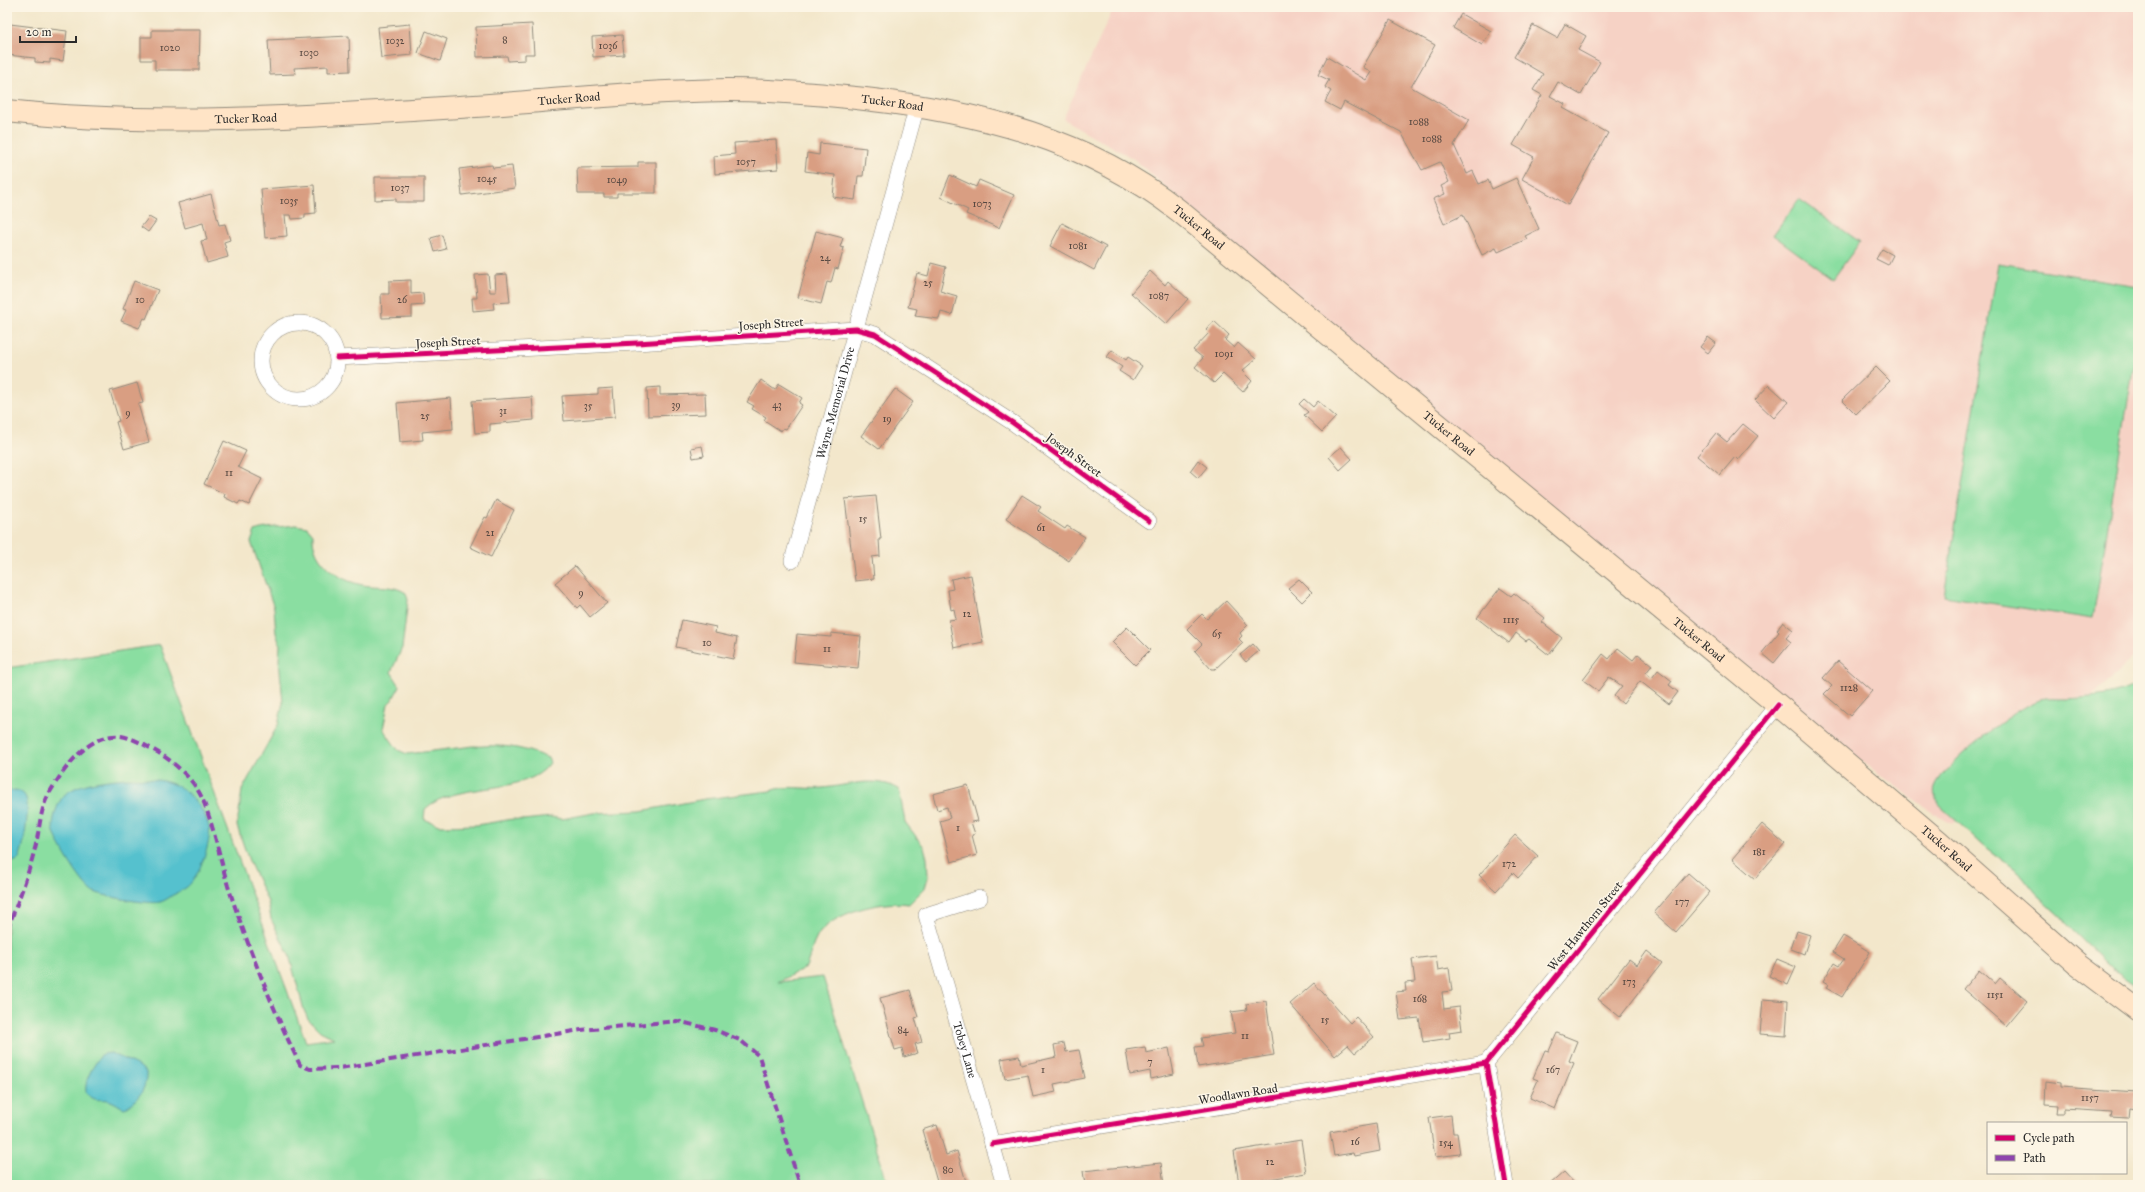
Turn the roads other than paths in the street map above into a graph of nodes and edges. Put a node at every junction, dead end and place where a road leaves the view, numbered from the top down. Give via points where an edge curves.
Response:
1 (917, 106) junction
2 (7, 111) edge
3 (856, 329) junction
4 (337, 358) junction
5 (1149, 521) dead end
6 (792, 561) dead end
7 (1778, 705) junction
8 (980, 898) dead end
9 (2138, 1010) edge
10 (1486, 1063) junction
11 (992, 1144) junction
12 (1004, 1185) edge
13 (1506, 1185) edge

1 - 2 main road, Tucker Road via 779,91 724,90 324,116 224,119 144,120
1 - 3 street, Wayne Memorial Drive
1 - 7 main road, Tucker Road via 996,122 1070,147 1118,169 1159,195
3 - 4 street, Joseph Street
3 - 5 street, Joseph Street via 875,334 1013,423
3 - 6 street, Wayne Memorial Drive
4 - 4 street via 333,344 324,332 310,324 296,323 281,327 270,336 262,349 260,364 264,379 274,391 287,398 302,400 316,396 328,386 335,373
7 - 9 main road, Tucker Road via 1938,841 2078,965
7 - 10 street, West Hawthorn Street
8 - 11 street, Tobey Lane via 926,915
10 - 11 street, Woodlawn Road
10 - 13 street
11 - 12 street, Tobey Lane

